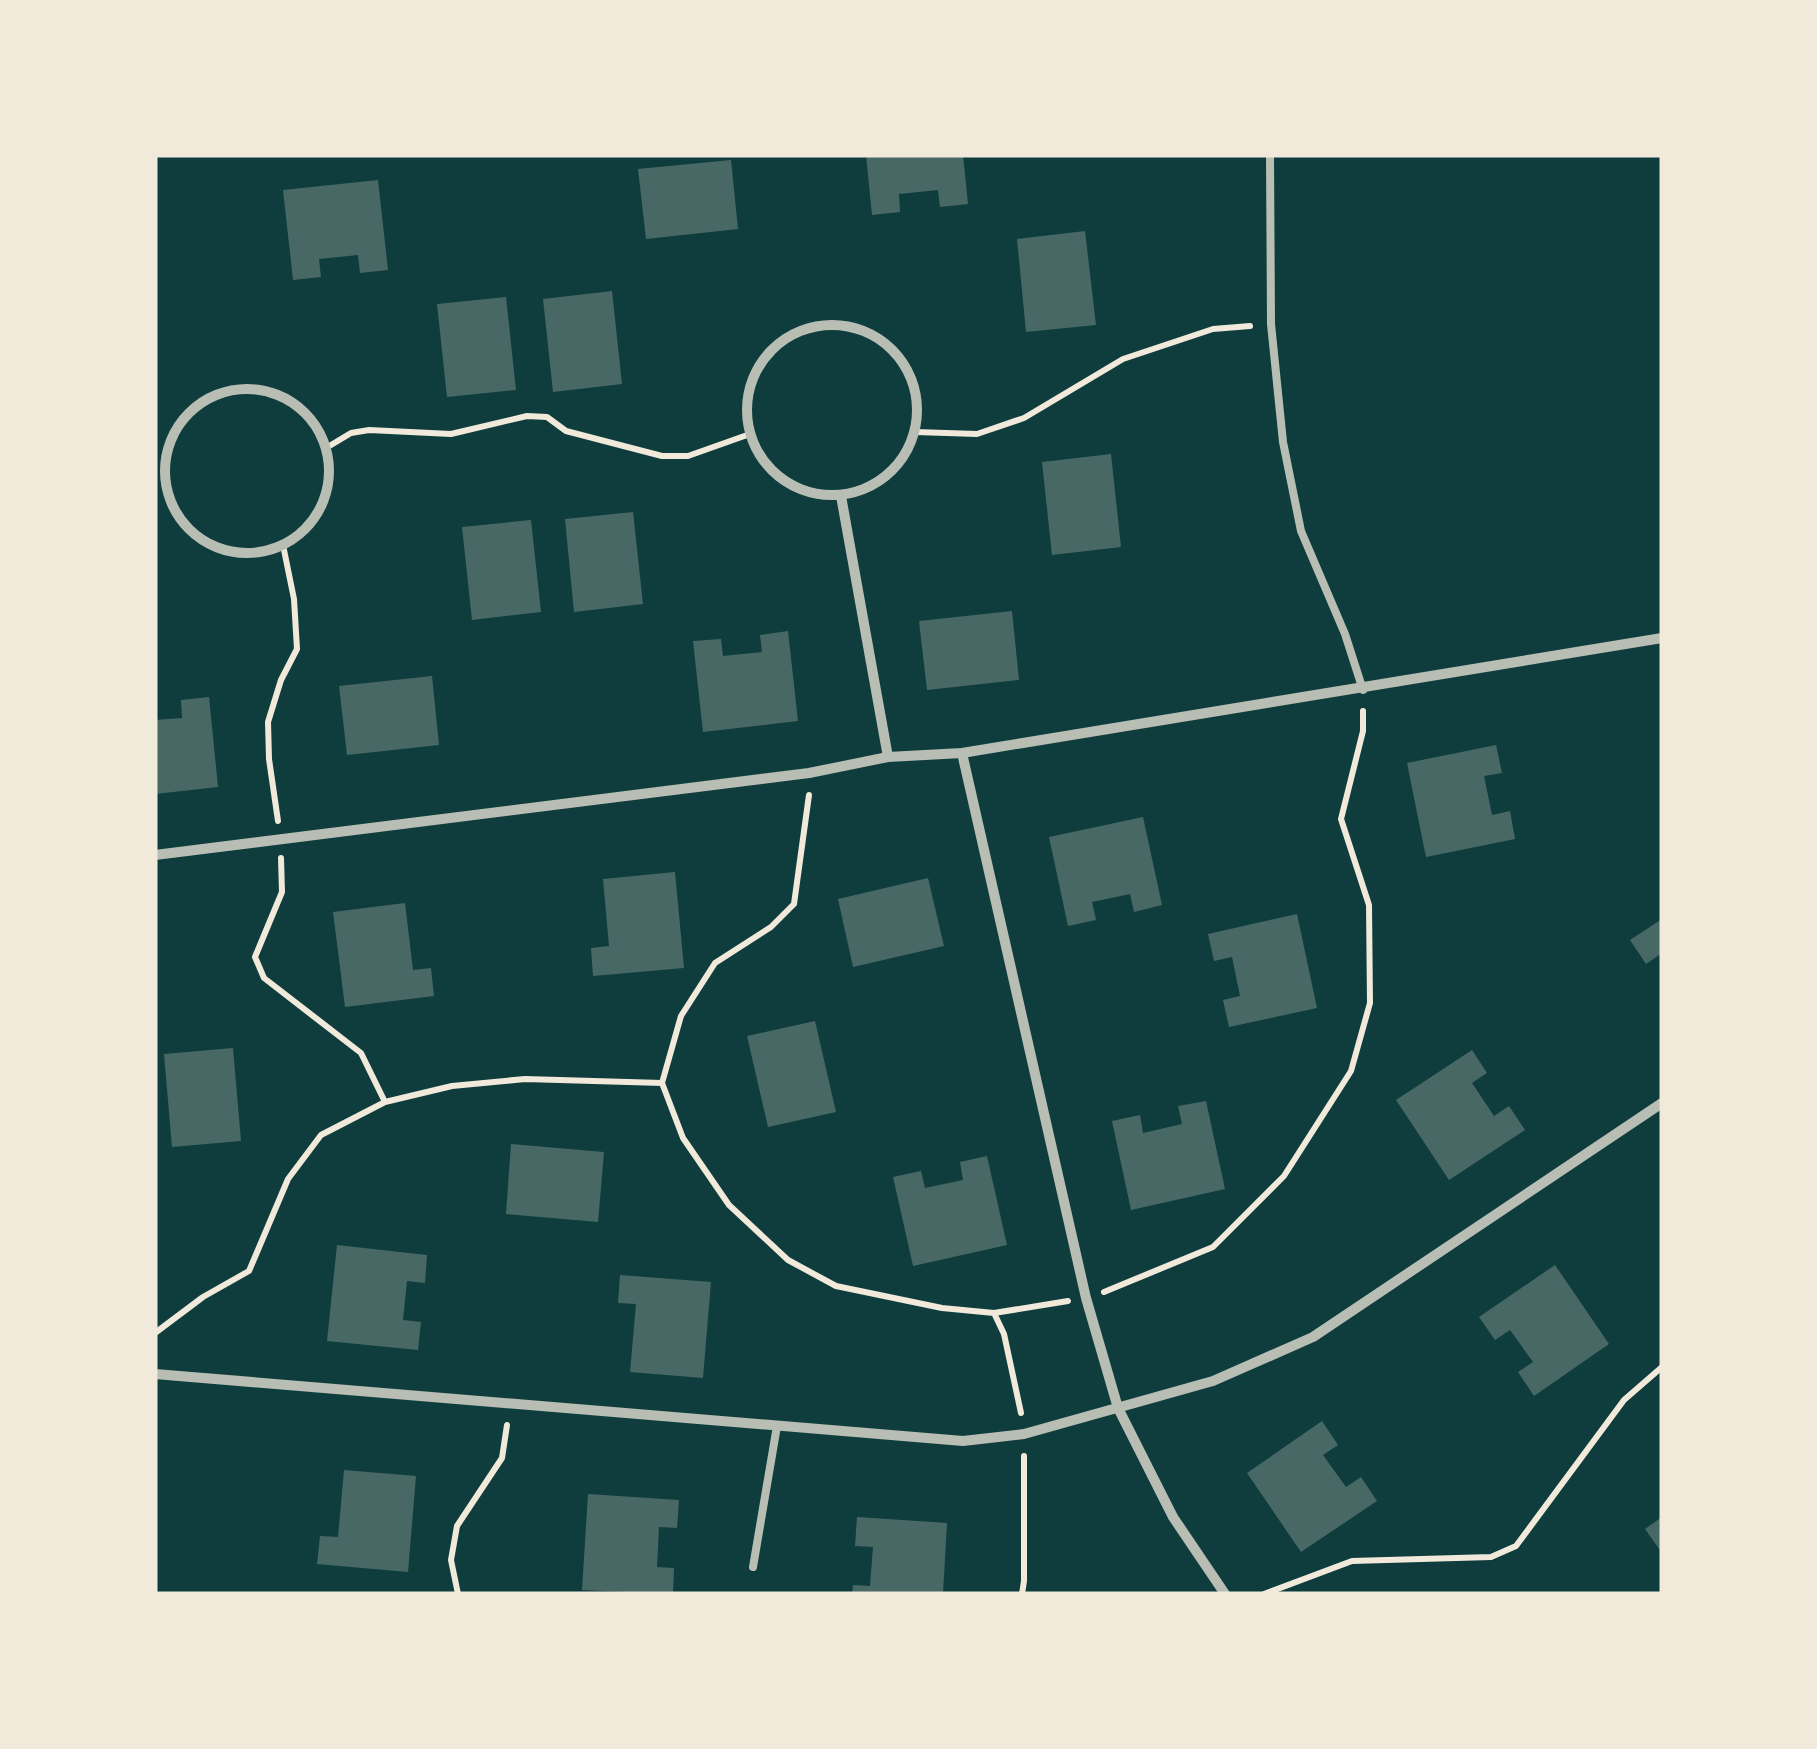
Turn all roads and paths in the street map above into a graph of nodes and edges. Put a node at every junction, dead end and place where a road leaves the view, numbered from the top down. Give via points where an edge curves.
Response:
1 (1270, 155) edge
2 (1271, 324) junction
3 (915, 432) junction
4 (750, 434) junction
5 (326, 448) junction
6 (168, 493) junction
7 (155, 494) edge
8 (841, 496) junction
9 (1662, 638) edge
10 (1363, 690) junction
11 (962, 753) junction
12 (888, 756) junction
13 (809, 773) junction
14 (155, 855) edge
15 (662, 1083) junction
16 (1662, 1103) edge
17 (1086, 1298) junction
18 (155, 1333) edge
19 (1662, 1367) edge
20 (155, 1374) edge
21 (510, 1404) junction
22 (1118, 1408) junction
23 (777, 1426) junction
24 (753, 1567) dead end
25 (458, 1594) edge
26 (1225, 1594) edge
27 (1264, 1594) edge

1 - 2 lane
2 - 3 path via 1213,330 1123,359 1024,418 977,434
2 - 10 lane via 1283,442 1302,531
3 - 4 street via 916,386 902,359 854,326 824,324 795,332 770,350 747,404
3 - 8 street via 894,470 870,488
4 - 5 path via 688,456 662,456 527,416 451,434 369,430
4 - 8 street via 762,461 784,482
5 - 6 street via 330,476 322,504 306,528 270,549 227,551 201,539
5 - 6 street via 314,422 293,402 267,390 238,388 188,413 165,464
6 - 7 street
8 - 12 street
9 - 10 street
10 - 11 street
10 - 17 path via 1363,731 1341,819 1368,905 1370,1002 1351,1071 1284,1176 1213,1246
11 - 12 street
11 - 17 street
12 - 13 street
13 - 14 street
13 - 15 path via 794,904 715,964 681,1016
15 - 17 path via 683,1138 729,1205 788,1260 836,1286 994,1313
15 - 18 path via 525,1079 385,1102 321,1135 288,1179 249,1271
16 - 22 street via 1313,1337 1213,1380
17 - 22 street
19 - 27 path via 1624,1400 1516,1546 1491,1556 1352,1562
20 - 21 street
21 - 23 street
21 - 25 path via 502,1458 457,1526 451,1560
22 - 23 street via 1024,1434 963,1441
22 - 26 street via 1173,1517
23 - 24 lane

